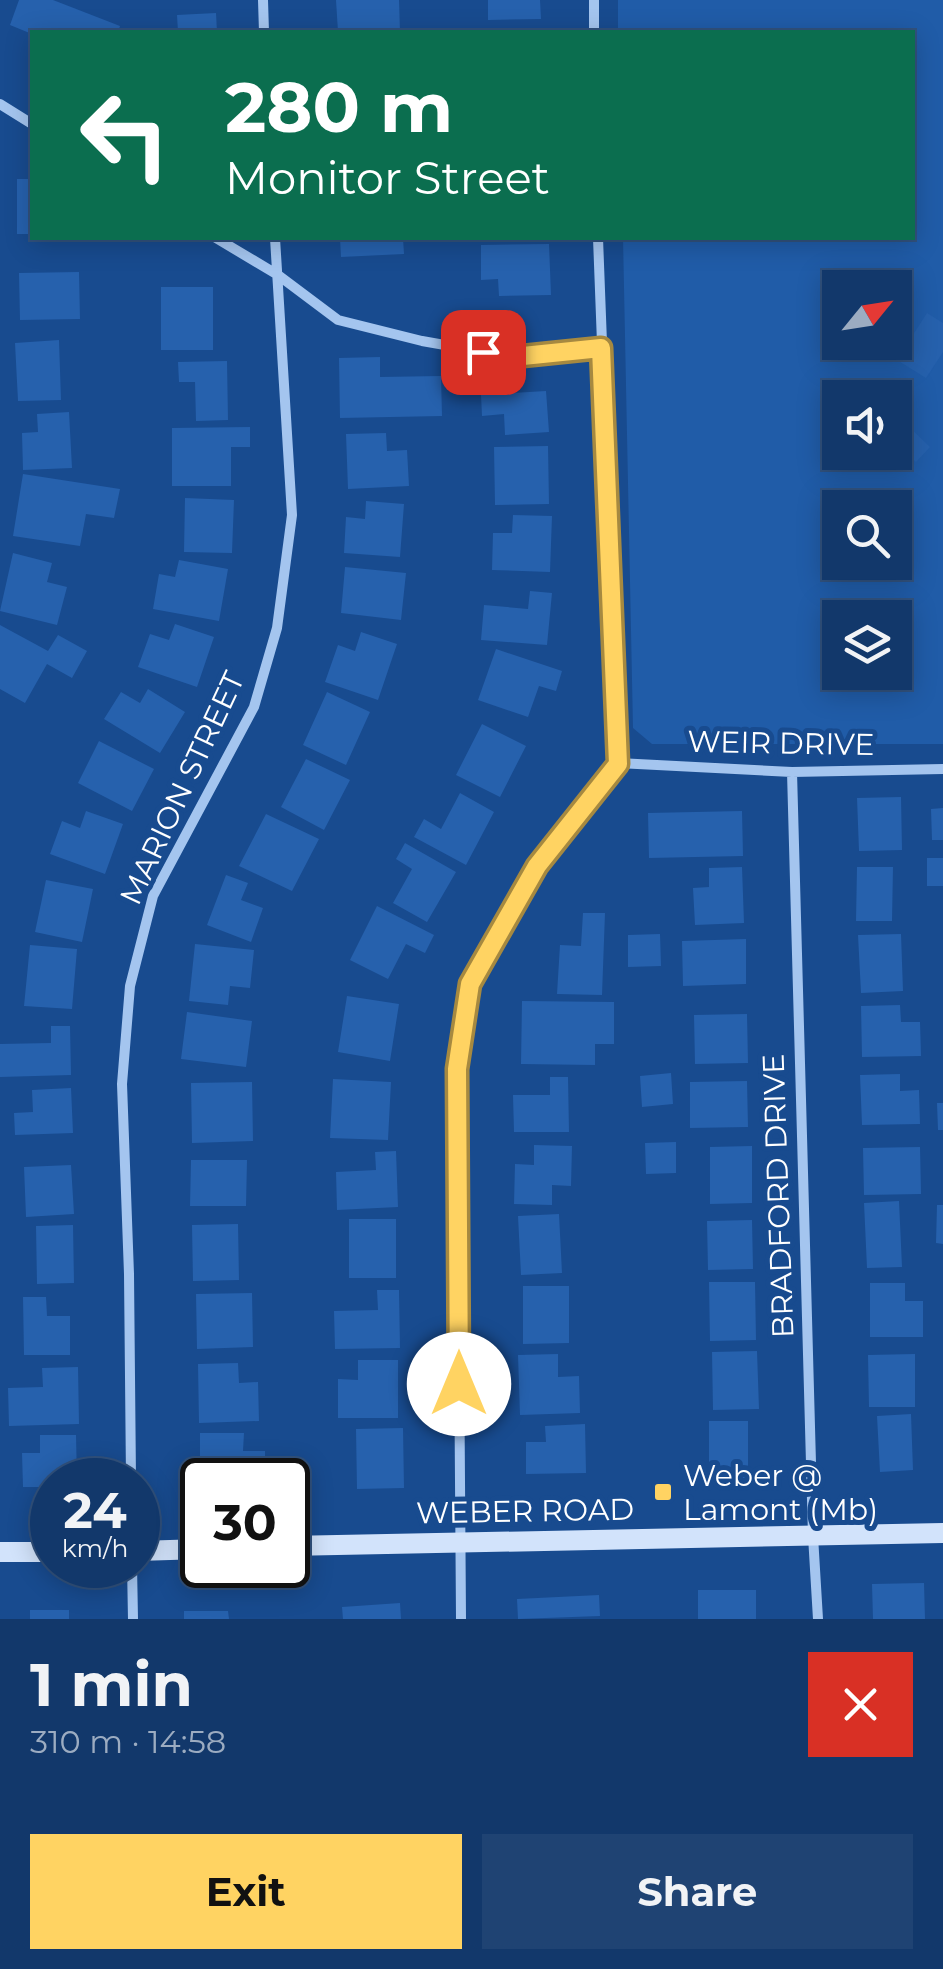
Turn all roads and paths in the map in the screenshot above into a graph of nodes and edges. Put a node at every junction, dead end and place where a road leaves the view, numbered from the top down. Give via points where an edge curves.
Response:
1 (263, 0) edge
2 (594, 0) edge
3 (264, 30) edge
4 (594, 30) edge
5 (0, 104) edge
6 (30, 123) edge
7 (219, 240) edge
8 (276, 240) edge
9 (598, 240) edge
10 (278, 276) junction
11 (601, 348) junction
12 (618, 764) junction
13 (943, 769) edge
14 (792, 772) junction
15 (131, 1458) edge
16 (943, 1533) edge
17 (812, 1536) junction
18 (460, 1541) junction
19 (310, 1545) edge
20 (0, 1552) edge
21 (30, 1552) edge
22 (132, 1588) edge
23 (133, 1619) edge
24 (461, 1619) edge
25 (818, 1619) edge

1 - 3 street
2 - 4 street
5 - 6 street
7 - 10 street
8 - 10 street, MARION STREET
9 - 11 street
10 - 11 street via 338,320 422,341 513,357
10 - 15 street, MARION STREET via 292,514 277,628 254,707 153,896 130,986 122,1084
11 - 12 street
12 - 14 street, WEIR DRIVE
12 - 18 street via 537,866 470,984 457,1069
13 - 14 street, WEIR DRIVE
14 - 17 street, BRADFORD DRIVE
16 - 17 main road, WEBER ROAD
17 - 18 main road, WEBER ROAD
17 - 25 street, BRADFORD DRIVE
18 - 19 main road, WEBER ROAD
18 - 24 street
20 - 21 main road
22 - 23 street

